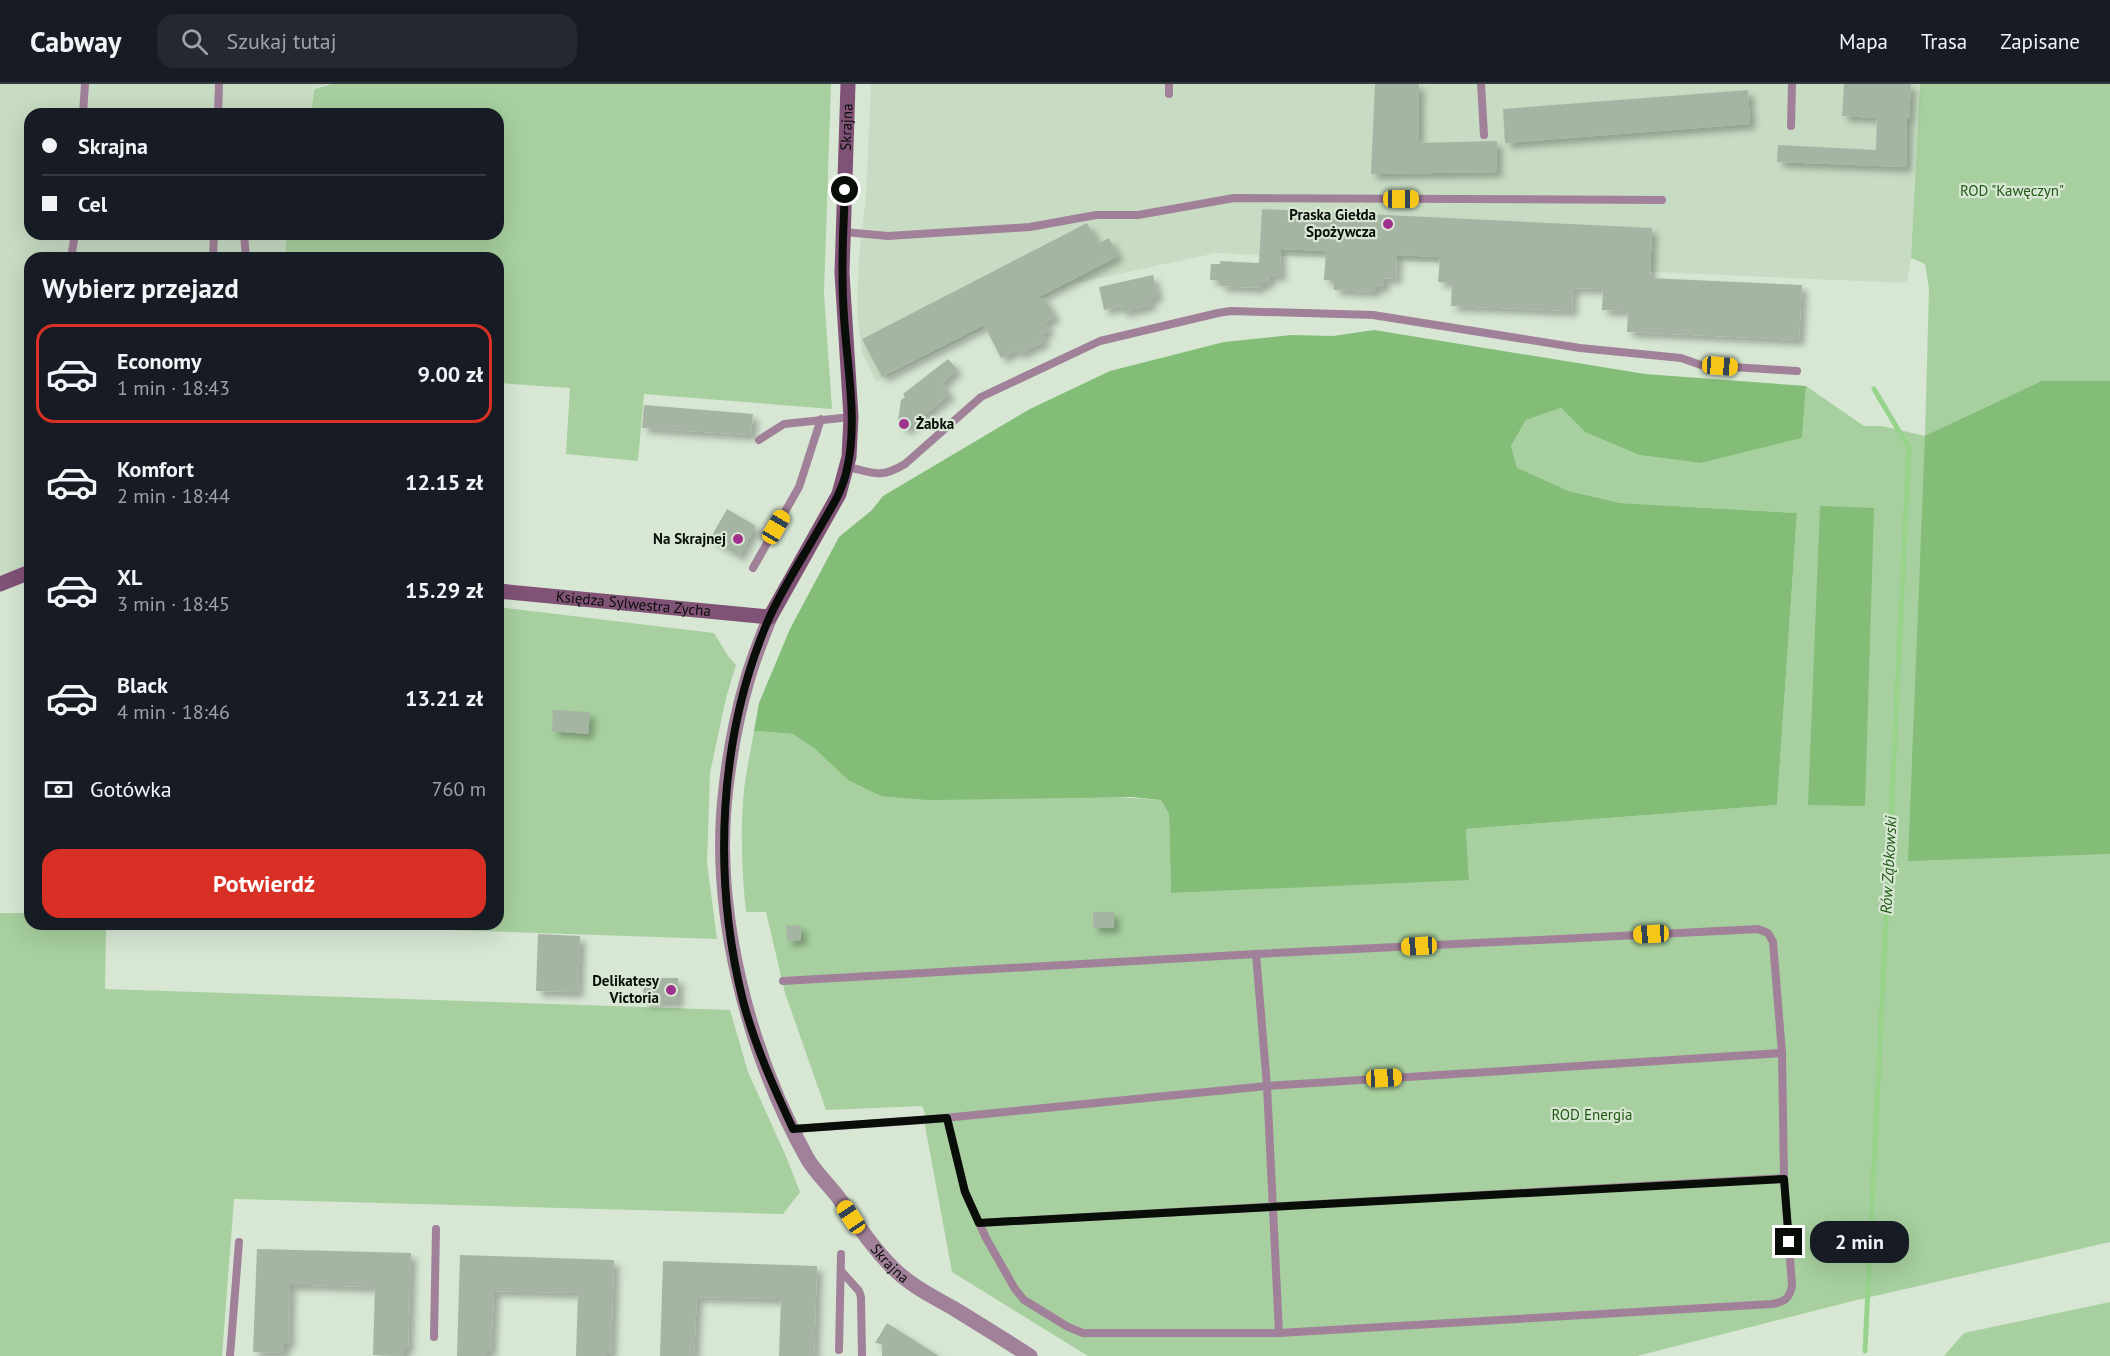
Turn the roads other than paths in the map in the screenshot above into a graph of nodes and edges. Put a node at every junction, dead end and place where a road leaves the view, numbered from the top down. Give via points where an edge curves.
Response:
1 (85, 84) edge
2 (219, 84) edge
3 (848, 84) edge
4 (1481, 84) edge
5 (1792, 84) edge
6 (83, 108) edge
7 (218, 108) edge
8 (1791, 126) dead end
9 (1484, 135) dead end
10 (1662, 200) dead end
11 (844, 232) junction
12 (1797, 371) dead end
13 (851, 417) junction
14 (821, 419) junction
15 (759, 440) dead end
16 (848, 467) junction
17 (753, 568) dead end
18 (24, 574) edge
19 (0, 584) edge
20 (504, 592) edge
21 (770, 617) junction
22 (1256, 954) junction
23 (783, 981) dead end
24 (1782, 1053) junction
25 (1268, 1086) junction
26 (947, 1118) junction
27 (793, 1129) junction
28 (1784, 1179) junction
29 (1272, 1208) junction
30 (979, 1223) junction
31 (436, 1229) dead end
32 (239, 1242) dead end
33 (841, 1254) dead end
34 (842, 1272) junction
35 (1279, 1333) junction
36 (434, 1337) dead end
37 (839, 1350) dead end
38 (230, 1356) edge
39 (862, 1356) edge
40 (1030, 1356) edge

1 - 6 lane
2 - 7 lane
3 - 11 street, Skrajna
4 - 9 lane
5 - 8 lane
10 - 11 lane via 1234,198 1138,215 1096,215 1030,227 888,236
11 - 13 street, Skrajna via 843,314
12 - 16 lane via 1701,365 1681,358 1580,348 1373,315 1224,312 1100,341 981,397 905,464 888,474
13 - 14 lane
13 - 16 street, Skrajna
14 - 15 lane via 784,424
14 - 17 lane via 799,487
16 - 21 street, Skrajna via 839,494
18 - 19 street
20 - 21 street, Księdza Sylwestra Zycha
21 - 27 street, Skrajna via 747,681 731,756 723,826 724,875 743,1000 762,1059
22 - 23 lane
22 - 24 lane via 1758,929 1768,933 1773,942
22 - 25 lane
24 - 25 lane
24 - 28 lane
25 - 26 lane
25 - 29 lane
26 - 27 lane
26 - 30 lane via 965,1192
27 - 40 street, Skrajna via 808,1160 893,1268 908,1282
28 - 29 lane
28 - 35 lane via 1792,1285 1783,1302
29 - 30 lane
29 - 35 lane
30 - 35 lane via 1024,1300 1068,1328 1083,1333
31 - 36 lane
32 - 38 lane
33 - 34 lane
34 - 37 lane
34 - 39 lane via 861,1297

